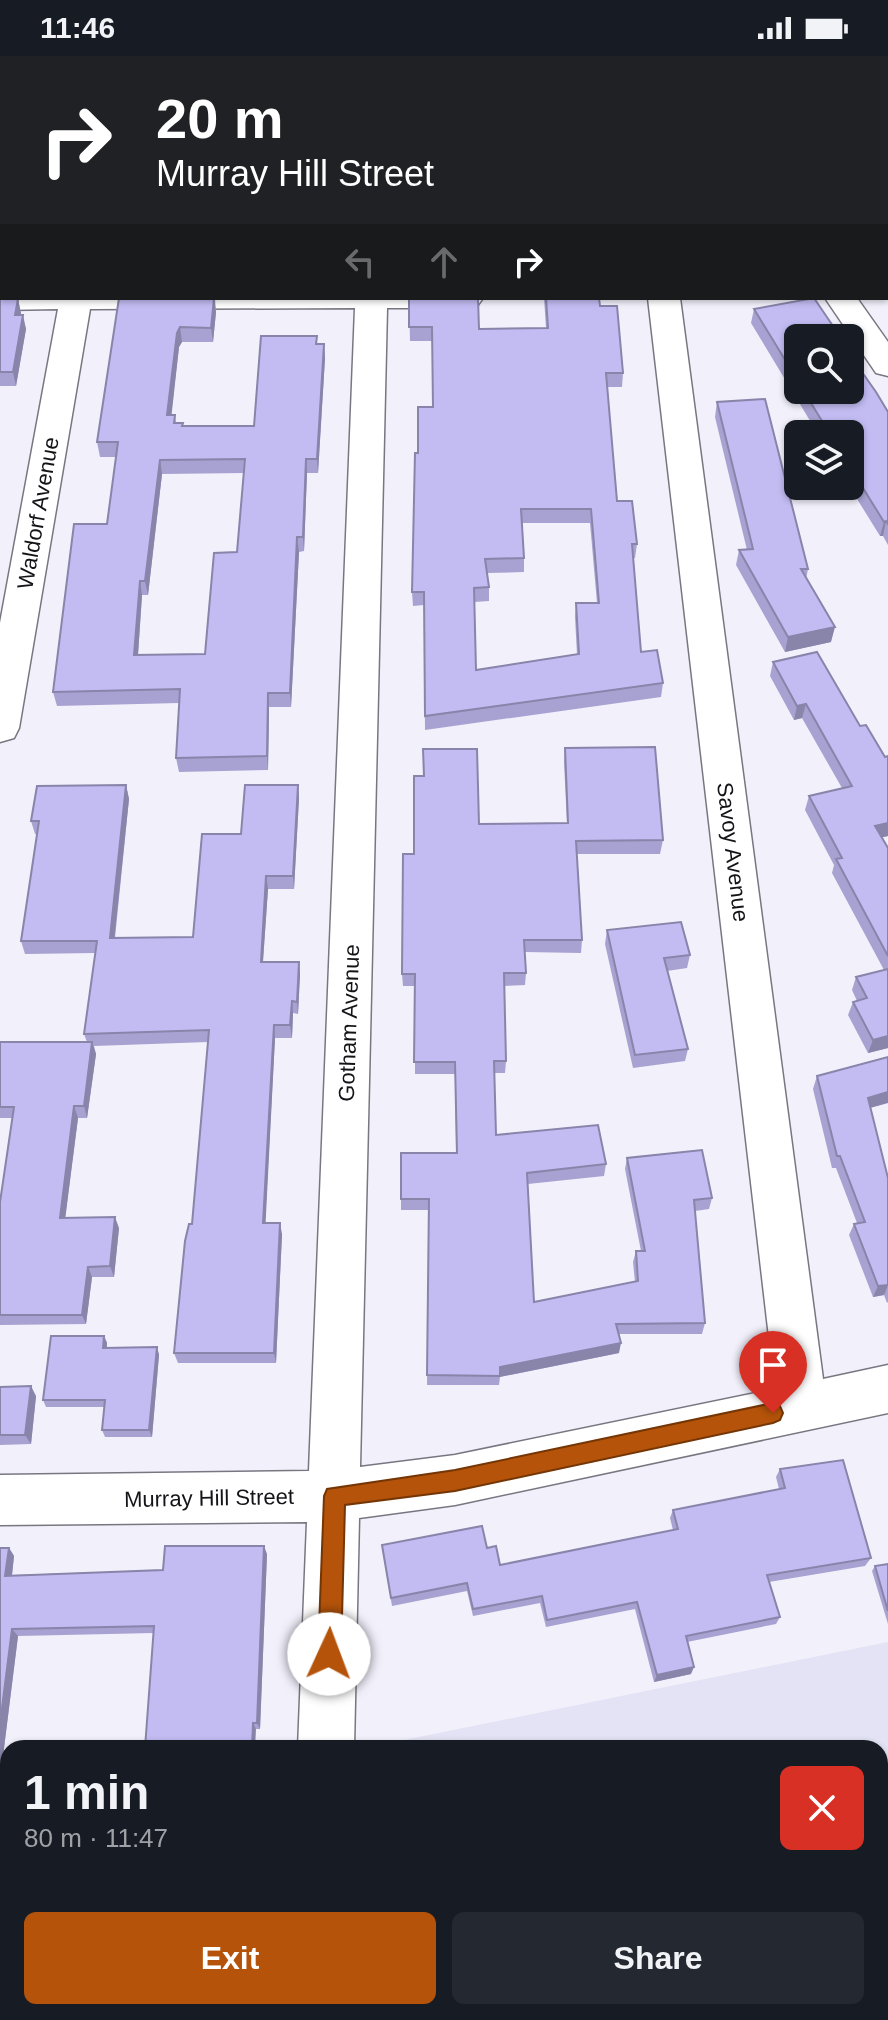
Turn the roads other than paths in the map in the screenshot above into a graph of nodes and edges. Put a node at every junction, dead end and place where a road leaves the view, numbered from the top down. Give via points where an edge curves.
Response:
1 (76, 300) edge
2 (371, 300) edge
3 (664, 300) edge
4 (842, 300) edge
5 (888, 366) edge
6 (0, 728) edge
7 (888, 1389) edge
8 (802, 1407) junction
9 (335, 1496) junction
10 (0, 1500) edge
11 (326, 1740) edge

1 - 6 street, Waldorf Avenue
2 - 9 street, Gotham Avenue
3 - 8 street, Savoy Avenue
4 - 5 street
7 - 8 street, Murray Hill Street
8 - 9 street, Murray Hill Street via 455,1480
9 - 10 street, Murray Hill Street
9 - 11 street, Gotham Avenue

